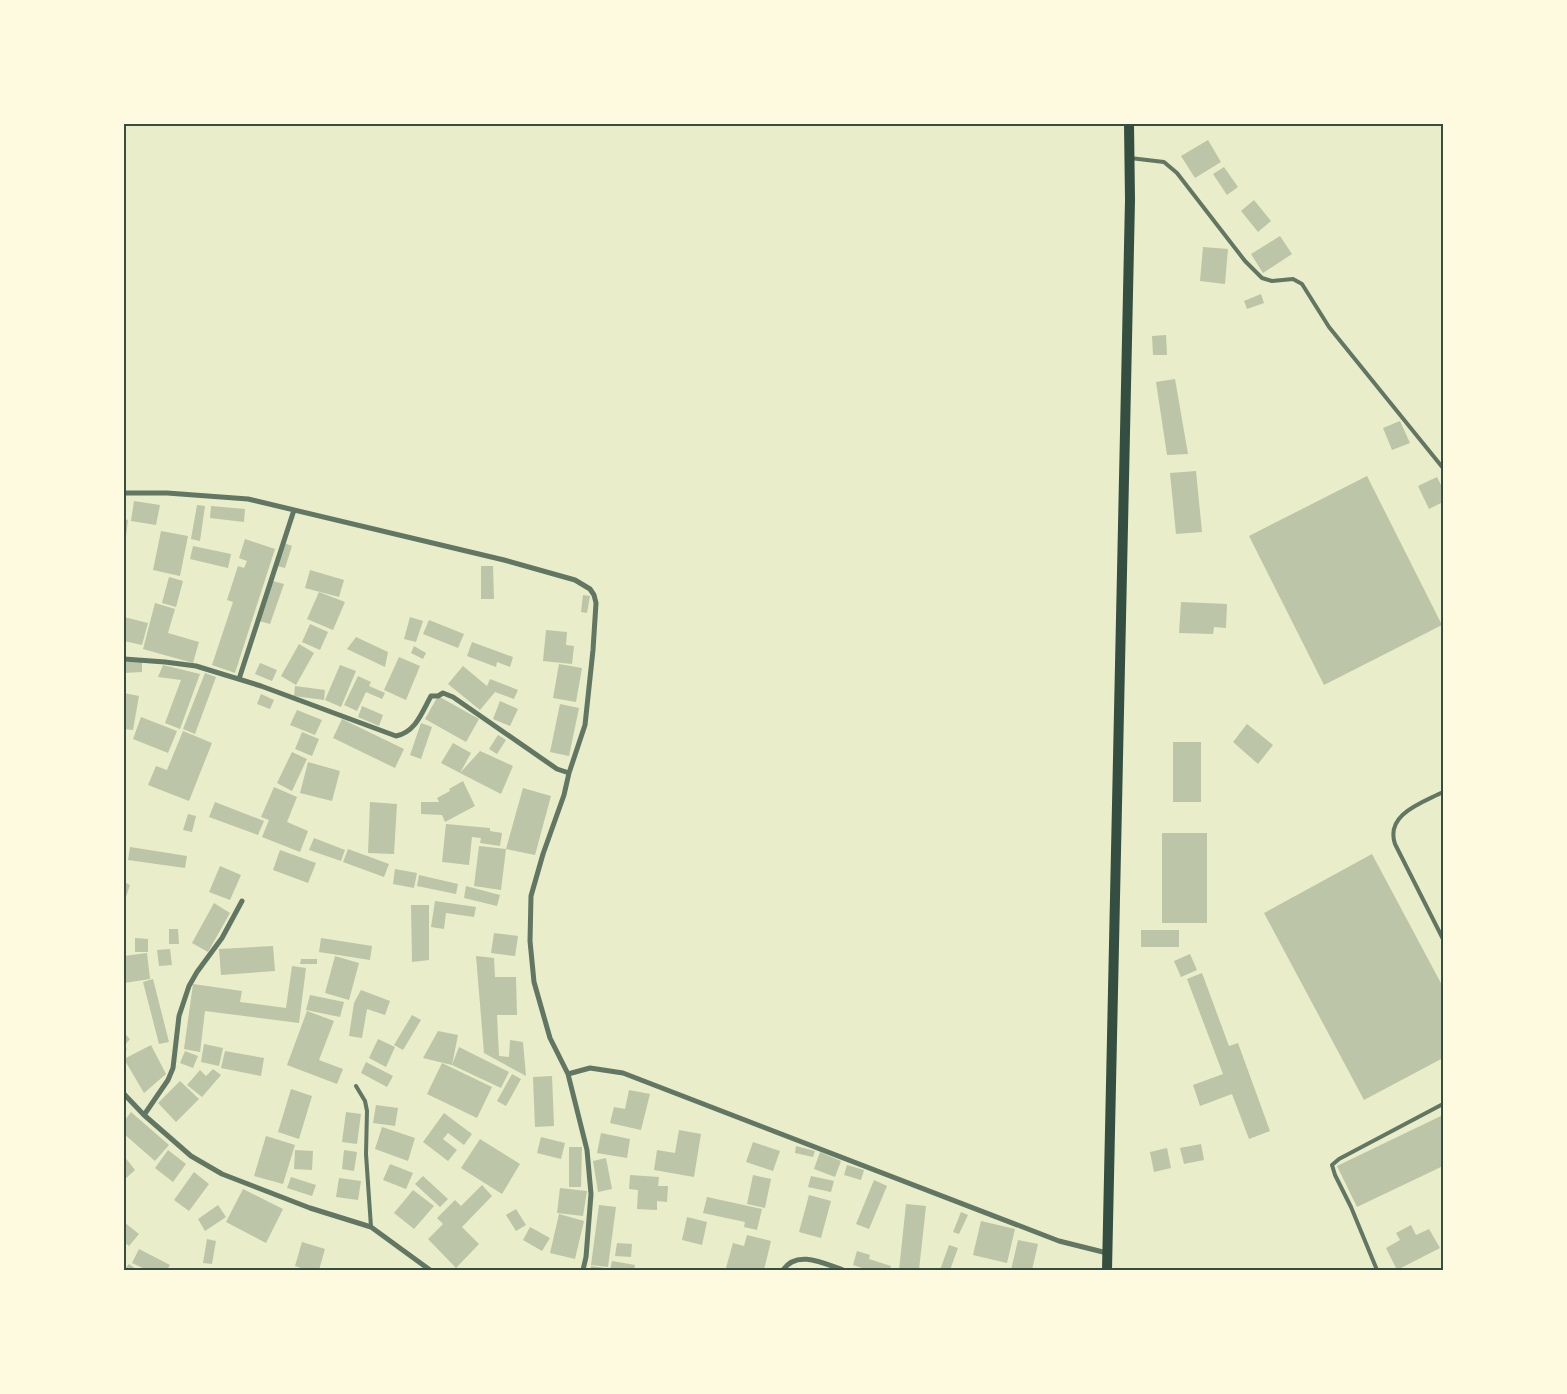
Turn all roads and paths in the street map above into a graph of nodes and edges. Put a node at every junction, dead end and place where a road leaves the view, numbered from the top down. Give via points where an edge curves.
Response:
1 (1132, 125) edge
2 (1129, 158) junction
3 (1443, 468) edge
4 (124, 493) edge
5 (294, 510) junction
6 (124, 659) edge
7 (239, 679) junction
8 (569, 773) junction
9 (1443, 792) edge
10 (242, 901) dead end
11 (1443, 939) edge
12 (568, 1074) junction
13 (356, 1086) dead end
14 (124, 1094) edge
15 (1443, 1104) edge
16 (144, 1115) junction
17 (371, 1227) junction
18 (1107, 1253) junction
19 (430, 1270) edge
20 (583, 1270) edge
21 (783, 1270) edge
22 (843, 1270) edge
23 (1107, 1270) edge
24 (1377, 1270) edge

1 - 2 main road
2 - 3 lane via 1164,162 1177,173 1245,261 1262,278 1272,281 1293,279 1302,284 1329,327
2 - 18 main road
4 - 5 street via 248,499
5 - 7 street
5 - 8 street via 504,560 575,580 590,589 596,603 585,725
6 - 7 street via 196,666
7 - 8 street via 396,736 415,726 431,696 443,692 557,769
8 - 12 street via 531,896 530,941 534,982 550,1038
9 - 11 lane via 1405,812 1396,822 1392,835
10 - 16 street via 222,938 189,986 179,1016 173,1068
12 - 18 street via 590,1068 623,1073 1059,1241
12 - 20 street via 587,1150 591,1194
13 - 17 lane via 367,1111
14 - 16 street
15 - 24 lane via 1339,1159 1332,1166
16 - 17 street via 191,1156 222,1174 310,1208
17 - 19 street
18 - 23 main road
21 - 22 street via 801,1259 811,1259

